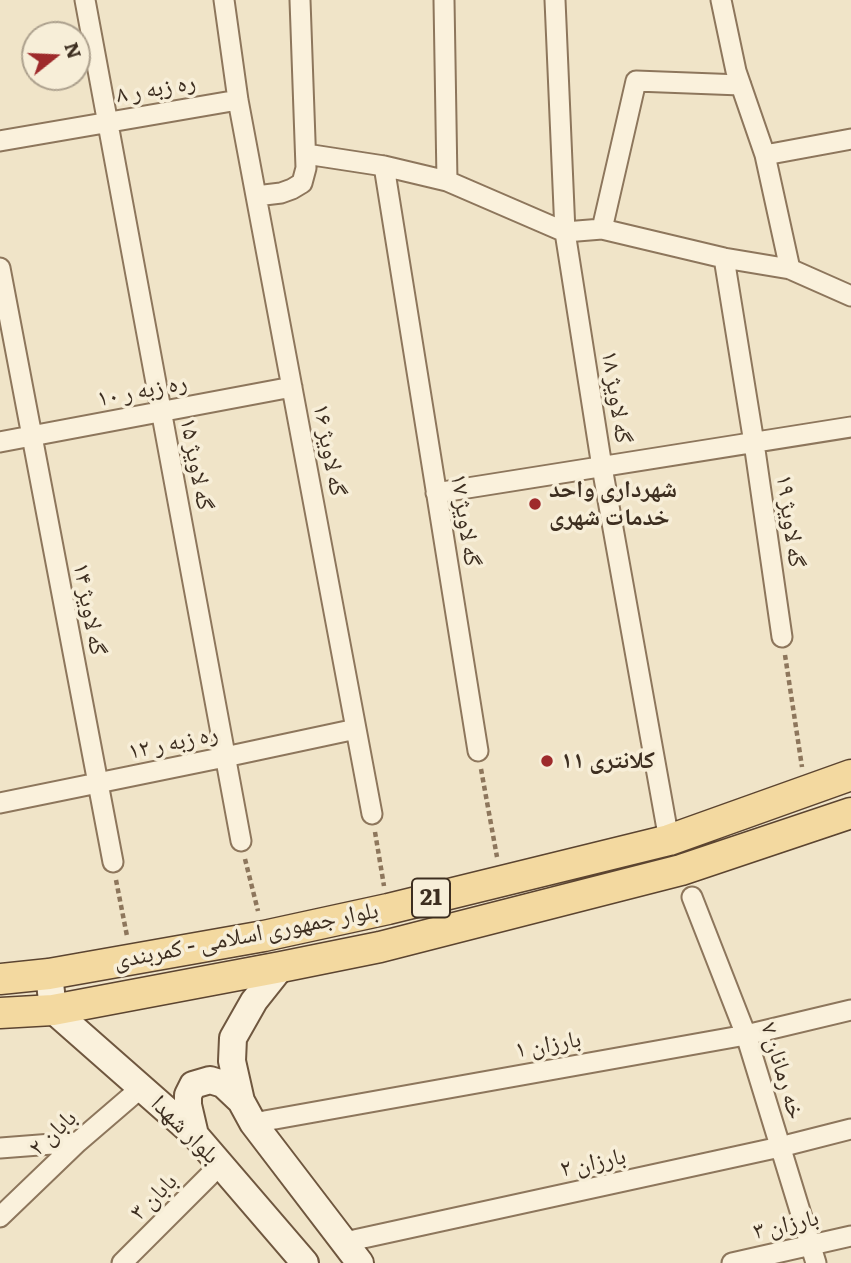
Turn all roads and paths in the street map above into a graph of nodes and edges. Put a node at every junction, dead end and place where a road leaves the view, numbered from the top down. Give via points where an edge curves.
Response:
1 (85, 0) edge
2 (224, 0) edge
3 (300, 0) edge
4 (444, 0) edge
5 (555, 0) edge
6 (721, 0) edge
7 (741, 85) junction
8 (238, 100) junction
9 (107, 123) junction
10 (851, 139) edge
11 (0, 141) edge
12 (306, 154) junction
13 (765, 155) junction
14 (384, 166) junction
15 (447, 181) junction
16 (256, 195) junction
17 (602, 229) junction
18 (565, 232) junction
19 (724, 258) junction
20 (0, 268) edge
21 (790, 269) junction
22 (851, 296) edge
23 (292, 387) junction
24 (161, 412) junction
25 (851, 426) edge
26 (32, 436) junction
27 (0, 442) edge
28 (754, 443) junction
29 (602, 467) junction
30 (436, 494) junction
31 (782, 636) joint
32 (356, 729) junction
33 (478, 751) joint
34 (225, 758) junction
35 (851, 775) edge
36 (97, 784) junction
37 (806, 792) junction
38 (0, 803) edge
39 (851, 813) edge
40 (372, 814) joint
41 (668, 840) junction
42 (241, 841) joint
43 (113, 862) joint
44 (501, 881) junction
45 (692, 897) dead end
46 (388, 909) junction
47 (264, 936) junction
48 (131, 959) junction
49 (281, 967) junction
50 (49, 974) junction
51 (0, 979) edge
52 (53, 1010) junction
53 (851, 1010) edge
54 (0, 1013) edge
55 (746, 1035) junction
56 (142, 1087) junction
57 (247, 1112) junction
58 (851, 1129) edge
59 (195, 1135) junction
60 (78, 1142) junction
61 (779, 1147) junction
62 (0, 1148) edge
63 (220, 1165) junction
64 (0, 1217) edge
65 (851, 1236) edge
66 (352, 1253) edge
67 (813, 1254) edge
68 (304, 1262) edge
69 (122, 1263) edge
70 (732, 1263) edge

1 - 9 street, گه لاویژ ۱۵
2 - 8 street, ۱۶ گه لاویژ
3 - 12 street
4 - 15 street
5 - 18 street, گه لاویژ ۱۸
6 - 7 street
7 - 13 street
7 - 17 street via 636,81
8 - 9 street, ۸ ره زبه ر
8 - 16 street, ۱۶ گه لاویژ
9 - 11 street, ۸ ره زبه ر
9 - 24 street, گه لاویژ ۱۵
10 - 13 street
12 - 14 street
12 - 16 street via 302,183 281,193
13 - 21 street
14 - 15 street
14 - 30 street, گه لاویژ ۱۷
15 - 18 street
16 - 23 street, ۱۶ گه لاویژ
17 - 18 street
17 - 19 street
18 - 29 street, گه لاویژ ۱۸
19 - 21 street
19 - 28 street, ۱۹ گه لاویژ
20 - 26 street, گه لاویژ ۱۴
21 - 22 street
23 - 24 street, ره زبه ر ۱۰
23 - 32 street, ۱۶ گه لاویژ
24 - 26 street, ره زبه ر ۱۰
24 - 34 street, گه لاویژ ۱۵
25 - 28 street
26 - 27 street, ره زبه ر ۱۰
26 - 36 street, گه لاویژ ۱۴
28 - 29 street
28 - 31 street, ۱۹ گه لاویژ
29 - 30 street
29 - 41 street, گه لاویژ ۱۸
30 - 33 street, گه لاویژ ۱۷
31 - 37 path
32 - 34 street, ره زبه ر ۱۲
32 - 40 street, ۱۶ گه لاویژ
33 - 44 path
34 - 36 street, ره زبه ر ۱۲
34 - 42 street, گه لاویژ ۱۵
35 - 37 main road, بلوار جمهوری اسلامی - کمربندی / 21
36 - 38 street, ره زبه ر ۱۲
36 - 43 street, گه لاویژ ۱۴
37 - 41 main road, بلوار جمهوری اسلامی - کمربندی / 21
39 - 49 main road, بلوار جمهوری اسلامی - کمربندی / 21 via 681,870 380,947
40 - 46 path
41 - 44 main road, بلوار جمهوری اسلامی - کمربندی / 21
42 - 47 path
43 - 48 path
44 - 46 main road, بلوار جمهوری اسلامی - کمربندی / 21
45 - 55 street, خه رمانان ۷
46 - 47 main road, بلوار جمهوری اسلامی - کمربندی / 21
47 - 48 main road, بلوار جمهوری اسلامی - کمربندی / 21
48 - 50 main road, بلوار جمهوری اسلامی - کمربندی / 21
49 - 52 main road, بلوار جمهوری اسلامی - کمربندی / 21
49 - 57 main road via 233,1038 232,1061
50 - 51 main road, بلوار جمهوری اسلامی - کمربندی / 21
50 - 52 main road
52 - 54 main road, بلوار جمهوری اسلامی - کمربندی / 21
52 - 56 main road, بلوار شهدا
53 - 55 street, بارزان ۱
55 - 57 street, بارزان ۱
55 - 61 street, خه رمانان ۷
56 - 59 main road, بلوار شهدا
56 - 60 street, بابان ۲
57 - 59 main road via 223,1084 210,1080 193,1085 188,1105
57 - 66 main road
58 - 61 street, بارزان ۲
59 - 63 main road, بلوار شهدا
60 - 62 street
60 - 64 street, بابان ۲
61 - 66 street, بارزان ۲
61 - 67 street, خه رمانان ۷
63 - 68 main road, بلوار شهدا
63 - 69 street, بابان ۳
65 - 67 street, بارزان ۳
67 - 70 street, بارزان ۳

